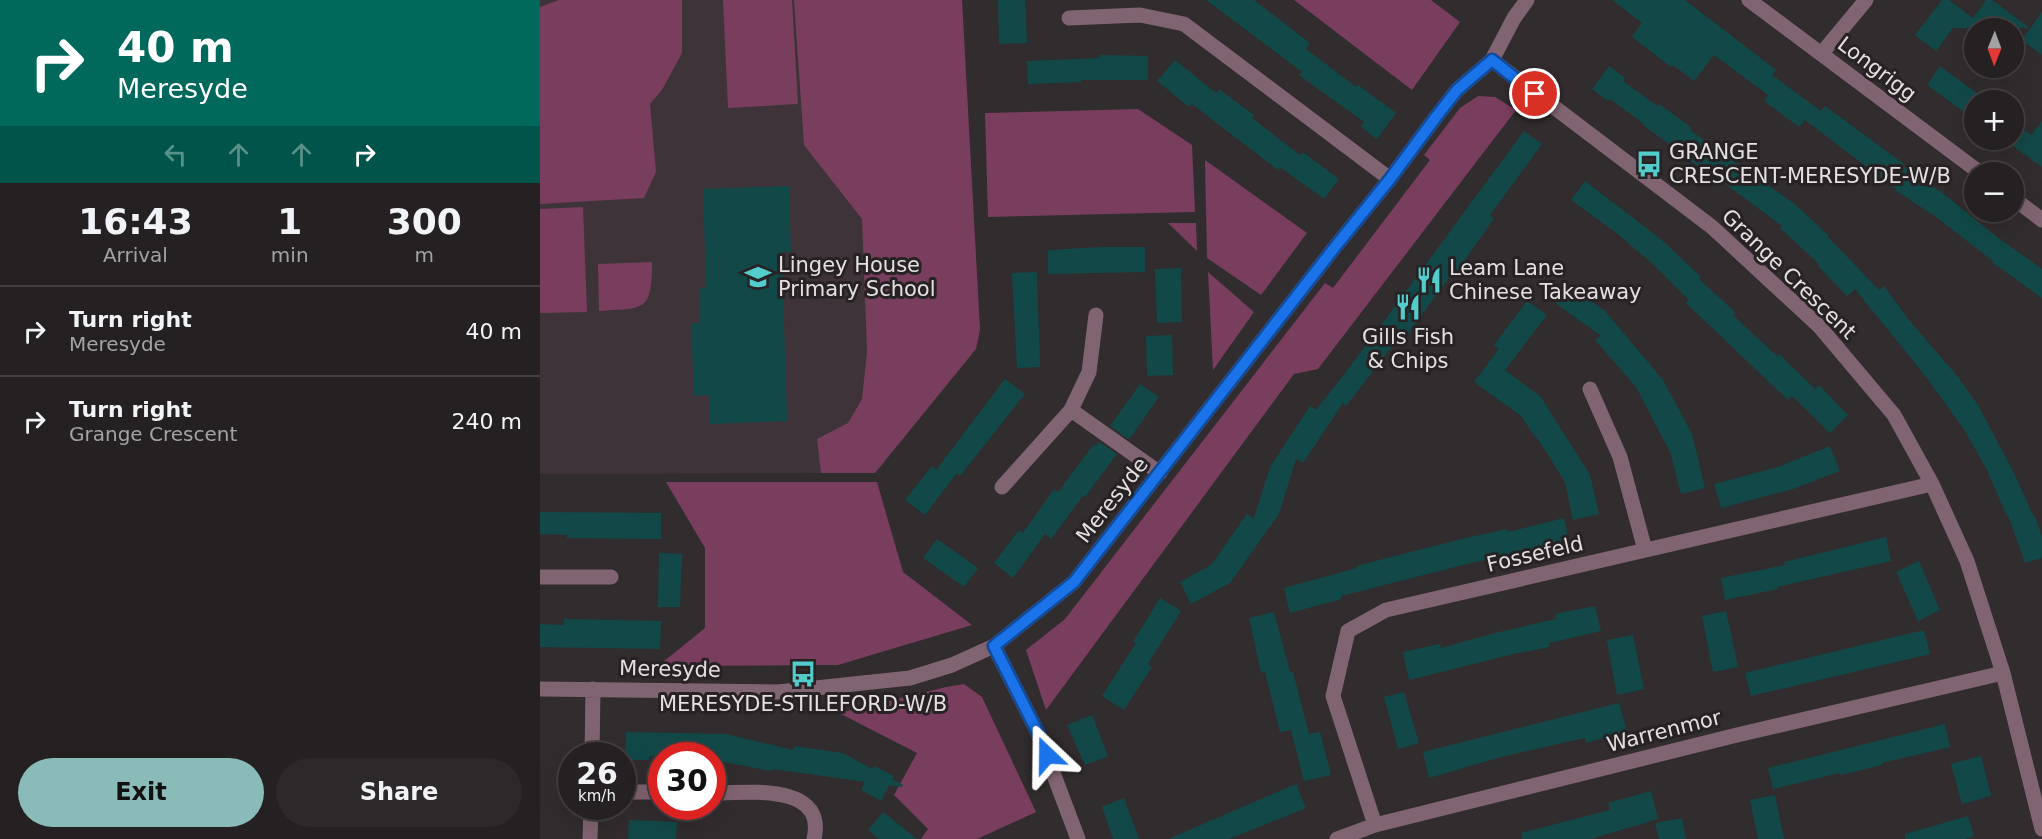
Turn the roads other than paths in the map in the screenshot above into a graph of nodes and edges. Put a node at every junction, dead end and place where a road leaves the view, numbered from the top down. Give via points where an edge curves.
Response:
1 (1527, 0) edge
2 (1749, 0) edge
3 (1866, 0) edge
4 (1069, 18) dead end
5 (1822, 53) junction
6 (1492, 60) junction
7 (1966, 162) edge
8 (1390, 179) junction
9 (2024, 206) edge
10 (2042, 220) edge
11 (1096, 315) dead end
12 (1590, 389) dead end
13 (1071, 410) junction
14 (1160, 473) junction
15 (1932, 484) junction
16 (1002, 487) dead end
17 (1645, 550) junction
18 (540, 577) edge
19 (611, 578) dead end
20 (994, 646) junction
21 (2003, 673) junction
22 (540, 688) edge
23 (593, 689) junction
24 (592, 742) edge
25 (726, 793) edge
26 (591, 820) edge
27 (1375, 825) junction
28 (2042, 830) edge
29 (590, 839) edge
30 (814, 839) edge
31 (1078, 839) edge
32 (1337, 839) edge

1 - 6 street, Meresyde
2 - 5 street, Longrigg
3 - 5 street
4 - 8 street via 1140,15 1184,24
5 - 7 street, Longrigg
6 - 8 street, Meresyde via 1457,90
6 - 15 street, Grange Crescent via 1712,227 1819,326 1894,415
8 - 14 street, Meresyde
9 - 10 street
11 - 13 street via 1089,372
12 - 17 street via 1620,457
13 - 14 street
13 - 16 street
14 - 20 street, Meresyde via 1074,582
15 - 17 street, Fossefeld
15 - 21 street, Grange Crescent via 1967,561
17 - 27 street, Fossefeld via 1386,610 1348,631 1333,696
18 - 19 street
20 - 23 street, Meresyde via 910,678 778,692
20 - 31 street via 1038,733
21 - 27 street, Warrenmor
21 - 28 street, Grange Crescent
22 - 23 street, Meresyde
23 - 24 street
25 - 30 street via 775,793 800,801 815,819
26 - 29 street
27 - 32 street, Warrenmor

